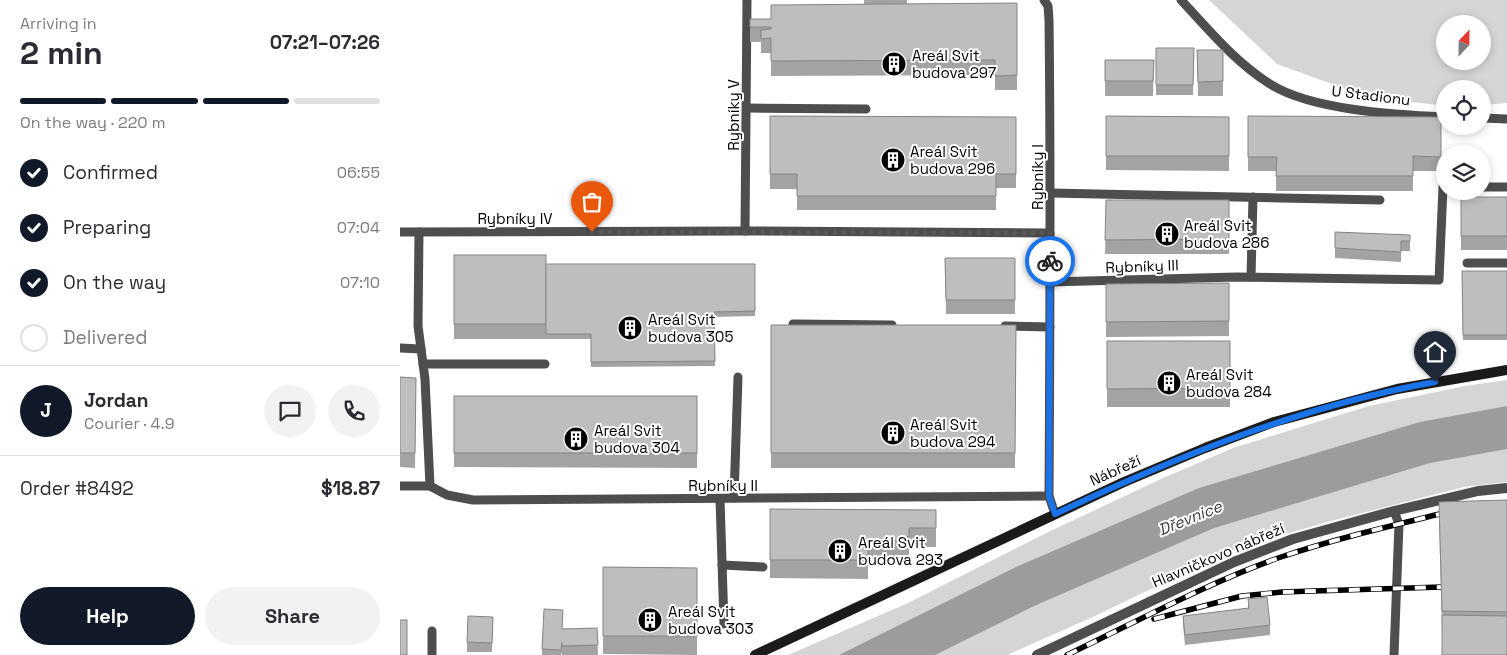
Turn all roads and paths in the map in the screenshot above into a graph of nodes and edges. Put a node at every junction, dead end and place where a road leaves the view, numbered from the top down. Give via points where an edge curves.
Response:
1 (747, 0) edge
2 (1044, 0) edge
3 (1181, 0) edge
4 (747, 108) junction
5 (866, 109) dead end
6 (1436, 116) edge
7 (1491, 118) edge
8 (1507, 119) edge
9 (1491, 187) edge
10 (1507, 188) edge
11 (1051, 193) junction
12 (1253, 197) junction
13 (1380, 200) dead end
14 (1442, 200) edge
15 (745, 231) junction
16 (400, 232) edge
17 (420, 232) junction
18 (1050, 233) junction
19 (1466, 263) dead end
20 (1507, 263) edge
21 (1252, 277) junction
22 (1049, 282) junction
23 (793, 324) edge
24 (902, 325) edge
25 (991, 326) edge
26 (1050, 326) junction
27 (400, 348) edge
28 (421, 349) junction
29 (423, 364) junction
30 (545, 364) dead end
31 (1507, 370) edge
32 (738, 377) dead end
33 (400, 486) edge
34 (430, 486) junction
35 (1507, 488) edge
36 (1049, 496) junction
37 (734, 498) junction
38 (720, 499) junction
39 (1394, 510) junction
40 (1055, 514) junction
41 (722, 565) junction
42 (763, 567) dead end
43 (724, 624) dead end
44 (432, 631) dead end
45 (1052, 651) edge
46 (432, 655) edge
47 (755, 655) edge
48 (1036, 655) edge
49 (1394, 655) edge

1 - 4 lane, Rybníky V
2 - 11 lane, Rybníky I via 1049,20
3 - 6 lane, U Stadionu via 1238,60 1271,85 1338,107
4 - 5 lane
4 - 15 lane, Rybníky V
7 - 8 lane
9 - 10 lane
11 - 12 lane
11 - 18 lane, Rybníky I
12 - 13 lane
12 - 21 lane
14 - 21 lane, Rybníky III via 1439,280
15 - 17 lane, Rybníky IV
15 - 18 lane, Rybníky IV
16 - 17 lane, Rybníky IV
17 - 28 lane via 418,326
18 - 22 lane, Rybníky I
19 - 20 lane
21 - 22 lane, Rybníky III
22 - 26 lane, Rybníky I
23 - 24 lane
25 - 26 lane
26 - 36 lane, Rybníky I
27 - 28 lane
28 - 29 lane
29 - 30 lane
29 - 34 lane
31 - 40 street, Nábřeží via 1397,388 1274,422 1187,455
32 - 37 lane
33 - 34 lane, Rybníky II
34 - 38 lane, Rybníky II via 447,495 473,500
35 - 39 street, Hlavničkovo nábřeží via 1478,491
36 - 37 lane, Rybníky II
36 - 40 lane, Rybníky I
37 - 38 lane, Rybníky II
38 - 41 lane
39 - 45 street, Hlavničkovo nábřeží via 1293,539 1234,562
39 - 49 lane via 1399,524
40 - 47 street, Nábřeží
41 - 42 lane
41 - 43 lane
44 - 46 lane
45 - 48 street, Hlavničkovo nábřeží

